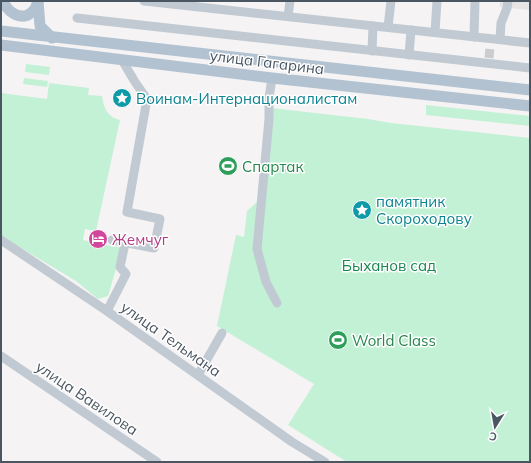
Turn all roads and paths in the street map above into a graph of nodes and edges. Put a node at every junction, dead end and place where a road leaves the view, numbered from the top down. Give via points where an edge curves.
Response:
1 (2, 1) edge
2 (38, 1) edge
3 (144, 1) edge
4 (290, 1) edge
5 (391, 1) edge
6 (438, 1) edge
7 (475, 1) edge
8 (508, 1) edge
9 (171, 2) edge
10 (1, 6) edge
11 (288, 16) junction
12 (77, 18) dead end
13 (373, 26) junction
14 (388, 27) junction
15 (411, 30) junction
16 (1, 31) edge
17 (435, 32) junction
18 (1, 36) edge
19 (474, 37) junction
20 (52, 38) junction
21 (496, 39) junction
22 (530, 43) edge
23 (1, 45) edge
24 (14, 47) junction
25 (490, 48) tunnel mouth
26 (372, 51) junction
27 (409, 55) junction
28 (122, 60) junction
29 (530, 68) edge
30 (272, 78) junction
31 (476, 84) junction
32 (530, 90) edge
33 (474, 100) junction
34 (530, 106) edge
35 (1, 240) edge
36 (112, 240) dead end
37 (125, 243) junction
38 (277, 302) dead end
39 (107, 311) junction
40 (222, 333) dead end
41 (1, 356) edge
42 (198, 375) junction
43 (157, 462) edge
44 (325, 462) edge

1 - 2 main road via 6,9 15,15 26,16 34,10
1 - 10 main road
2 - 20 main road via 40,26
3 - 9 street
4 - 11 street
5 - 14 street
6 - 17 street
7 - 19 street
8 - 21 street
9 - 11 street
11 - 13 street
12 - 26 street
13 - 14 street
13 - 26 street
14 - 15 street
15 - 17 street
15 - 27 street
16 - 20 main road, улица Гагарина
17 - 19 street
18 - 24 main road
19 - 21 street
20 - 31 main road, улица Гагарина
21 - 22 street
21 - 25 street
23 - 24 main road, улица Гагарина
24 - 28 main road, улица Гагарина
26 - 27 street
27 - 29 street via 489,61
28 - 30 main road, улица Гагарина
28 - 37 street via 147,99 127,212 160,219 154,248
30 - 33 main road, улица Гагарина
30 - 38 street via 257,249 266,282
31 - 32 main road, улица Гагарина
31 - 33 main road via 484,93 480,99
33 - 34 main road, улица Гагарина
35 - 39 street, улица Тельмана
36 - 37 street
37 - 39 street via 120,267 126,274
39 - 42 street, улица Тельмана
40 - 42 street
41 - 43 street, улица Вавилова
42 - 44 street, улица Тельмана via 292,442

